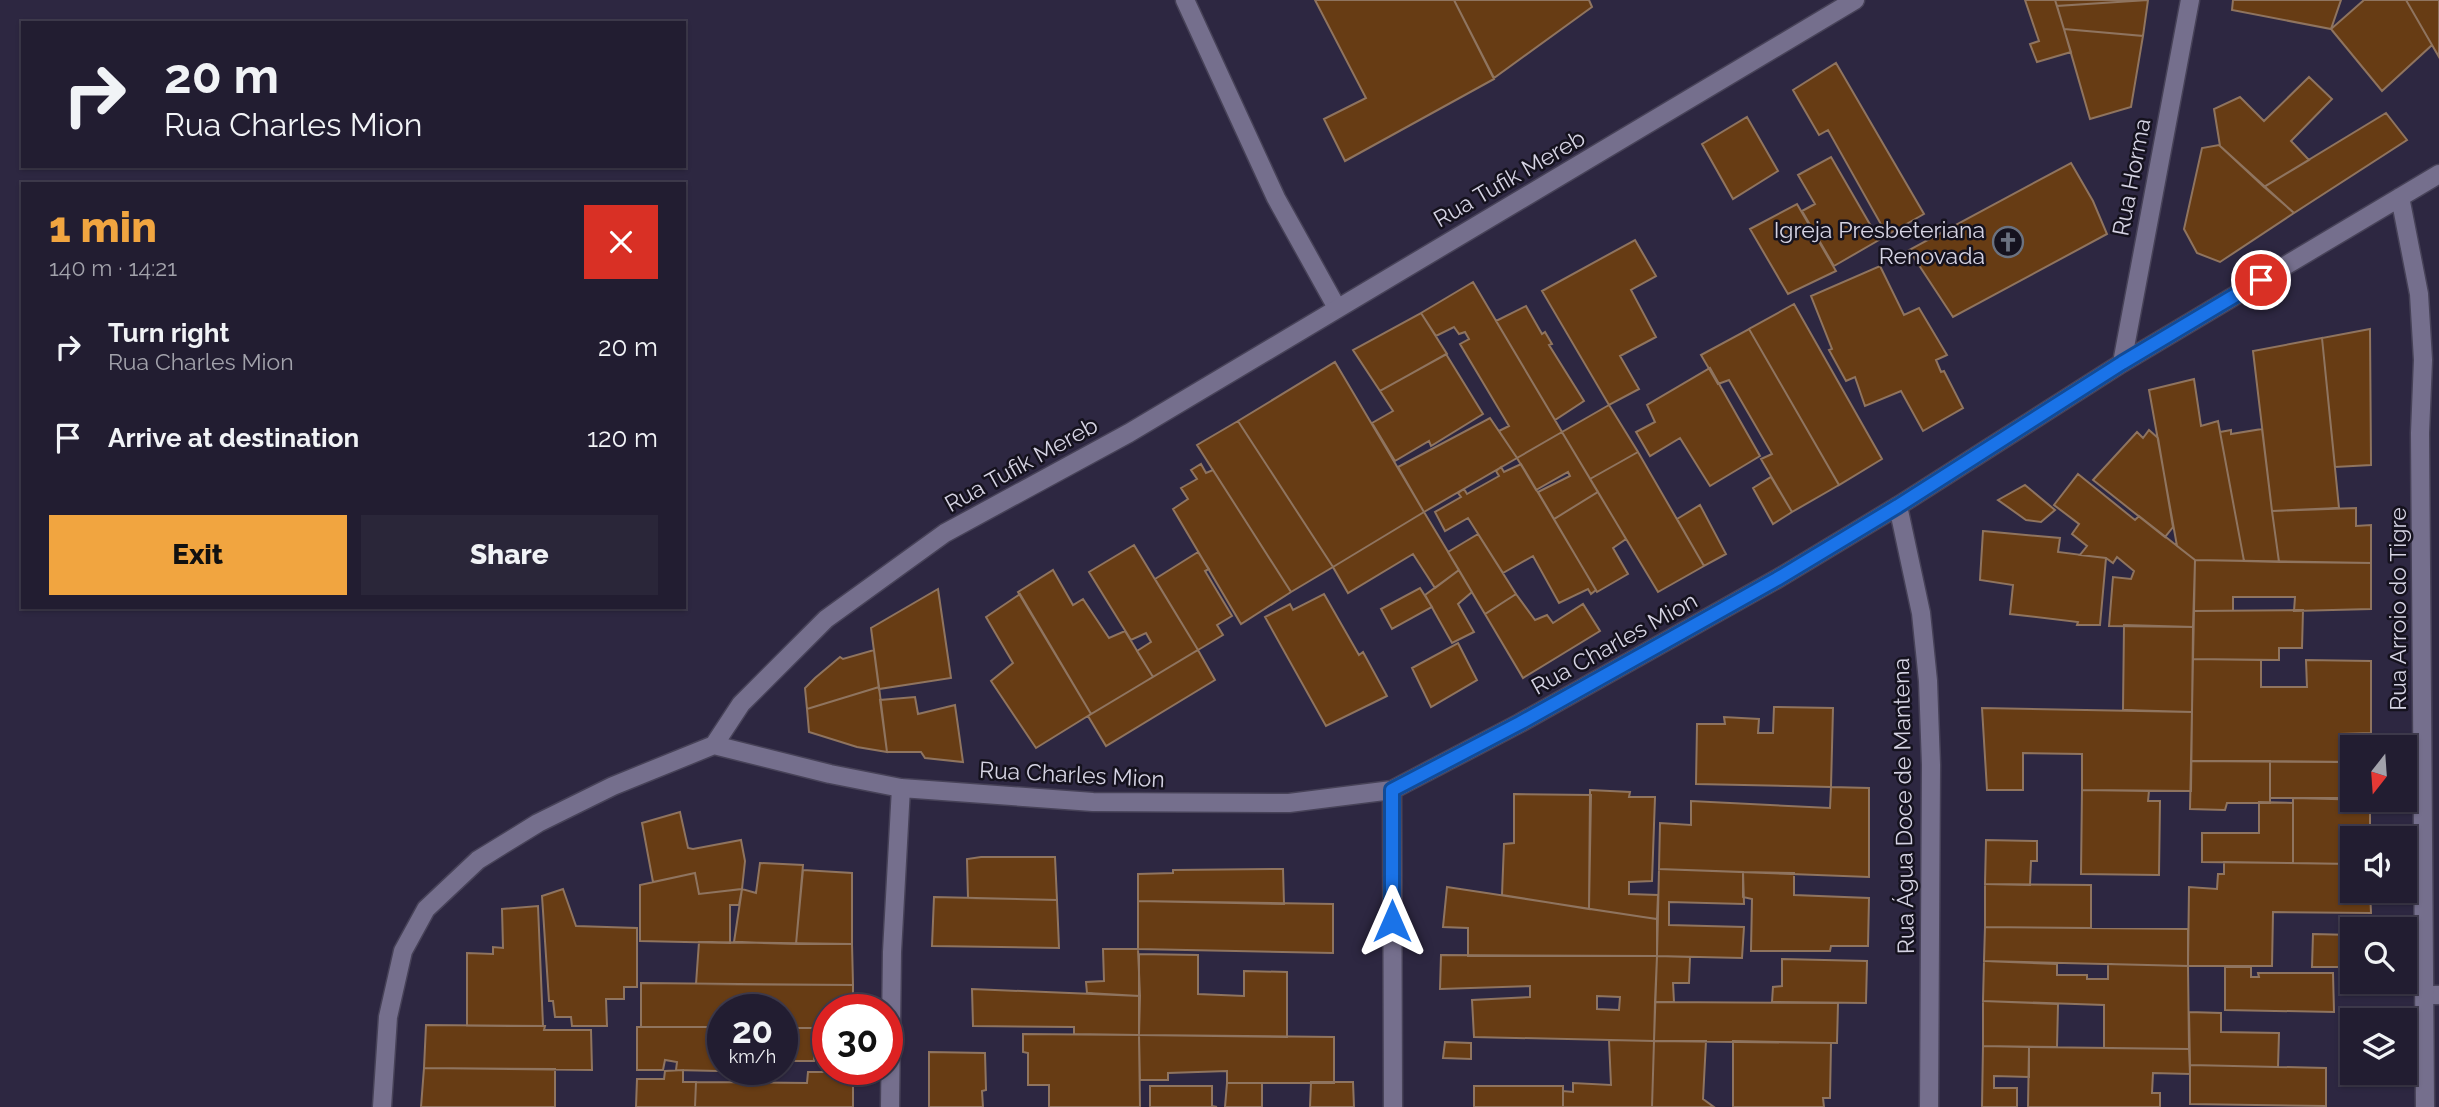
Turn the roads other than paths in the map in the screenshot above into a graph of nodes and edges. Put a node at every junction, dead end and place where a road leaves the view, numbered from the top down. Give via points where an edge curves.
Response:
1 (1185, 0) edge
2 (1855, 0) edge
3 (2190, 0) edge
4 (2439, 174) edge
5 (2400, 197) junction
6 (1337, 308) junction
7 (2122, 363) junction
8 (1898, 506) junction
9 (714, 745) junction
10 (901, 788) junction
11 (1392, 790) junction
12 (2432, 995) edge
13 (382, 1107) edge
14 (890, 1107) edge
15 (1392, 1107) edge
16 (1929, 1107) edge
17 (2425, 1107) edge

1 - 6 street via 1276,198
2 - 6 street, Rua Tufik Mereb
3 - 7 street, Rua Horma
4 - 5 street, Rua Charles Mion
5 - 7 street, Rua Charles Mion
5 - 12 street, Rua Arroio do Tigre via 2418,294 2423,360 2420,447
6 - 9 street, Rua Tufik Mereb via 1129,433 946,533 872,584 789,654 741,704
7 - 8 street, Rua Charles Mion
8 - 11 street, Rua Charles Mion via 1672,639
8 - 16 street, Rua Água Doce de Mantena via 1921,612 1928,681
9 - 10 street, Rua Charles Mion
9 - 13 street via 538,823 478,860 426,909 403,951 388,1017
10 - 11 street, Rua Charles Mion via 1144,804 1289,803
10 - 14 street
11 - 15 street
12 - 17 street, Rua Arroio do Tigre

